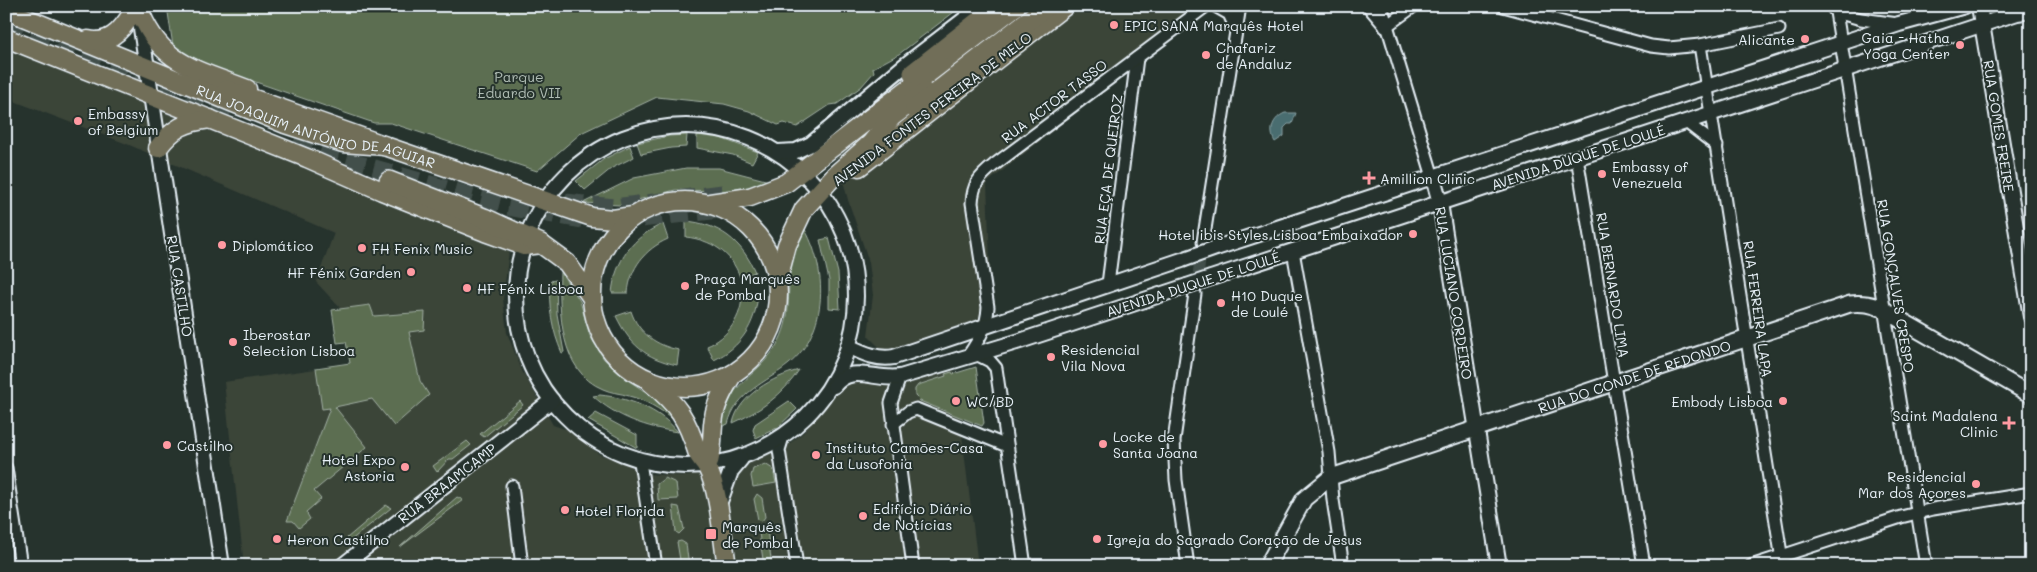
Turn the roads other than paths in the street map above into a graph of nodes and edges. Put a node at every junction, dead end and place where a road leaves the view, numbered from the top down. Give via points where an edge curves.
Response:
1 (137, 6) edge
2 (982, 6) edge
3 (998, 6) edge
4 (1016, 6) edge
5 (1036, 6) edge
6 (1047, 6) edge
7 (1065, 6) edge
8 (1206, 6) edge
9 (1210, 6) edge
10 (1215, 6) edge
11 (1240, 6) edge
12 (1368, 6) edge
13 (1378, 6) edge
14 (1414, 6) edge
15 (1503, 6) edge
16 (1965, 6) edge
17 (1979, 6) edge
18 (1834, 9) edge
19 (6, 10) edge
20 (2019, 10) edge
21 (2031, 11) edge
22 (1898, 24) junction
23 (1982, 24) junction
24 (1385, 26) junction
25 (1779, 28) dead end
26 (1236, 29) junction
27 (75, 37) junction
28 (6, 38) edge
29 (1841, 43) junction
30 (1700, 45) junction
31 (1137, 58) junction
32 (145, 66) junction
33 (1845, 69) junction
34 (912, 73) tunnel mouth
35 (209, 75) junction
36 (175, 78) junction
37 (1707, 87) junction
38 (227, 90) tunnel mouth
39 (150, 95) junction
40 (915, 109) dead end
41 (1712, 113) junction
42 (211, 119) junction
43 (1686, 122) junction
44 (385, 146) junction
45 (1717, 146) junction
46 (158, 148) junction
47 (778, 152) junction
48 (1578, 157) junction
49 (802, 171) junction
50 (1433, 177) junction
51 (389, 181) dead end
52 (821, 192) junction
53 (546, 201) junction
54 (1440, 203) junction
55 (708, 204) junction
56 (633, 216) junction
57 (1203, 242) tunnel mouth
58 (531, 243) junction
59 (1293, 251) junction
60 (778, 282) junction
61 (1108, 284) junction
62 (1191, 290) junction
63 (592, 298) junction
64 (1884, 307) junction
65 (2031, 317) edge
66 (986, 326) junction
67 (1746, 338) junction
68 (848, 346) junction
69 (972, 355) junction
70 (733, 374) junction
71 (900, 376) junction
72 (645, 378) junction
73 (1614, 382) junction
74 (829, 392) junction
75 (2031, 395) edge
76 (552, 400) junction
77 (893, 424) junction
78 (1476, 428) junction
79 (784, 437) junction
80 (1007, 446) junction
81 (741, 459) junction
82 (640, 462) junction
83 (707, 467) junction
84 (6, 468) edge
85 (1330, 477) junction
86 (512, 486) dead end
87 (2031, 493) edge
88 (718, 507) junction
89 (1917, 513) junction
90 (1782, 561) edge
91 (21, 566) edge
92 (222, 566) edge
93 (342, 566) edge
94 (522, 566) edge
95 (656, 566) edge
96 (727, 566) edge
97 (797, 566) edge
98 (914, 566) edge
99 (1025, 566) edge
100 (1188, 566) edge
101 (1266, 566) edge
102 (1343, 566) edge
103 (1498, 566) edge
104 (1644, 566) edge
105 (1752, 566) edge
106 (1926, 566) edge

1 - 27 main road via 124,26 109,39 96,42
1 - 32 street, RUA CASTILHO
1 - 35 main road via 156,42 177,60
2 - 47 street via 811,144 796,151
3 - 34 highway
4 - 49 main road, AVENIDA FONTES PEREIRA DE MELO
5 - 52 main road via 896,114
6 - 40 highway
7 - 52 main road, AVENIDA FONTES PEREIRA DE MELO via 924,118 840,182
8 - 9 street
8 - 31 street, RUA ACTOR TASSO
10 - 26 street via 1229,14
11 - 26 street
12 - 24 street
13 - 24 street, RUA LUCIANO CORDEIRO
14 - 24 street
15 - 30 street via 1651,46
16 - 22 street, AVENIDA DUQUE DE LOULÉ
17 - 23 street, RUA GOMES FREIRE
18 - 22 street, AVENIDA DUQUE DE LOULÉ via 1861,19
18 - 29 street, RUA GONÇALVES CRESPO
19 - 27 main road, RUA JOAQUIM ANTÓNIO DE AGUIAR
20 - 21 street, AVENIDA DUQUE DE LOULÉ
20 - 23 street, AVENIDA DUQUE DE LOULÉ
22 - 29 street, AVENIDA DUQUE DE LOULÉ
23 - 33 street, AVENIDA DUQUE DE LOULÉ
23 - 65 street, RUA GOMES FREIRE
24 - 50 street, RUA LUCIANO CORDEIRO
25 - 30 street
26 - 57 street
27 - 32 main road, RUA JOAQUIM ANTÓNIO DE AGUIAR
28 - 39 main road, RUA JOAQUIM ANTÓNIO DE AGUIAR
29 - 33 street, RUA GONÇALVES CRESPO
29 - 37 street, AVENIDA DUQUE DE LOULÉ
30 - 37 street, RUA FERREIRA LAPA
31 - 61 street, RUA EÇA DE QUEIROZ
31 - 66 street, RUA ACTOR TASSO via 981,176 972,190 988,307
32 - 36 main road, RUA JOAQUIM ANTÓNIO DE AGUIAR
32 - 39 street, RUA CASTILHO
33 - 41 street, AVENIDA DUQUE DE LOULÉ
33 - 64 street, RUA GONÇALVES CRESPO
35 - 36 main road
35 - 44 main road via 339,123
36 - 44 main road, RUA JOAQUIM ANTÓNIO DE AGUIAR via 230,103 327,139 352,145
37 - 41 street, RUA FERREIRA LAPA
37 - 50 street, AVENIDA DUQUE DE LOULÉ
38 - 44 highway
39 - 42 main road, RUA JOAQUIM ANTÓNIO DE AGUIAR
39 - 46 street, RUA CASTILHO
41 - 43 street, AVENIDA DUQUE DE LOULÉ
41 - 45 street, RUA FERREIRA LAPA
42 - 46 main road via 182,124
42 - 58 main road, RUA JOAQUIM ANTÓNIO DE AGUIAR via 382,192
43 - 45 street
43 - 48 street, AVENIDA DUQUE DE LOULÉ
44 - 53 main road, RUA JOAQUIM ANTÓNIO DE AGUIAR
45 - 67 street, RUA FERREIRA LAPA
46 - 92 street, RUA CASTILHO
47 - 49 street
47 - 53 street via 756,140 720,128 678,125 644,129 616,139 578,163
48 - 54 street, AVENIDA DUQUE DE LOULÉ
48 - 73 street, RUA BERNARDO LIMA
49 - 52 street
49 - 55 main road, AVENIDA FONTES PEREIRA DE MELO via 781,186 760,194
50 - 54 street, RUA LUCIANO CORDEIRO
50 - 61 street, AVENIDA DUQUE DE LOULÉ, bridge
51 - 58 highway via 484,218
52 - 60 main road via 804,209 795,225
52 - 68 street via 838,220 849,260 854,304
53 - 56 main road, RUA JOAQUIM ANTÓNIO DE AGUIAR via 601,218
53 - 58 street
54 - 59 street, AVENIDA DUQUE DE LOULÉ
54 - 78 street, RUA LUCIANO CORDEIRO
55 - 56 main road via 669,202
55 - 60 main road via 727,210 751,228 769,253
56 - 63 main road via 615,232 602,251 594,274
58 - 63 main road, RUA JOAQUIM ANTÓNIO DE AGUIAR via 567,263
58 - 76 street via 518,283 520,321 530,358
59 - 62 street, AVENIDA DUQUE DE LOULÉ, bridge via 1211,278
59 - 85 street via 1329,452
60 - 70 main road via 777,312 767,339 755,356
61 - 66 street, AVENIDA DUQUE DE LOULÉ
62 - 69 street, AVENIDA DUQUE DE LOULÉ
62 - 100 street via 1174,440
63 - 72 main road via 596,322 607,345 628,368
64 - 67 main road, RUA DO CONDE DE REDONDO via 1850,304
64 - 75 main road, RUA DO CONDE DE REDONDO via 1899,319
64 - 89 street, RUA GONÇALVES CRESPO
66 - 68 street, AVENIDA DUQUE DE LOULÉ via 888,358 868,356
66 - 69 street
67 - 73 main road, RUA DO CONDE DE REDONDO
67 - 90 street, RUA FERREIRA LAPA
68 - 74 street
69 - 71 street, AVENIDA DUQUE DE LOULÉ
69 - 80 street via 990,361 996,368
70 - 72 main road via 712,383 690,387 667,385
70 - 83 main road via 714,415 712,455
71 - 74 street, AVENIDA DUQUE DE LOULÉ via 885,379 850,374 841,378
71 - 77 street via 891,397
72 - 83 main road via 684,417 699,456
73 - 78 main road, RUA DO CONDE DE REDONDO
73 - 104 street, RUA BERNARDO LIMA
74 - 79 street
76 - 82 street via 578,430 614,452
76 - 93 street, RUA BRAAMCAMP
77 - 80 street via 916,410
77 - 98 street
78 - 85 main road, RUA DO CONDE DE REDONDO
78 - 103 street, RUA LUCIANO CORDEIRO
79 - 81 street
79 - 97 street via 779,450
80 - 99 street
81 - 83 street
81 - 88 street via 731,471
82 - 83 street
82 - 95 street
83 - 88 main road
84 - 91 street
85 - 101 main road, RUA DO CONDE DE REDONDO via 1304,499
85 - 102 street
86 - 94 street
87 - 89 street
88 - 96 main road
89 - 90 street
89 - 106 street, RUA GONÇALVES CRESPO
90 - 105 street

